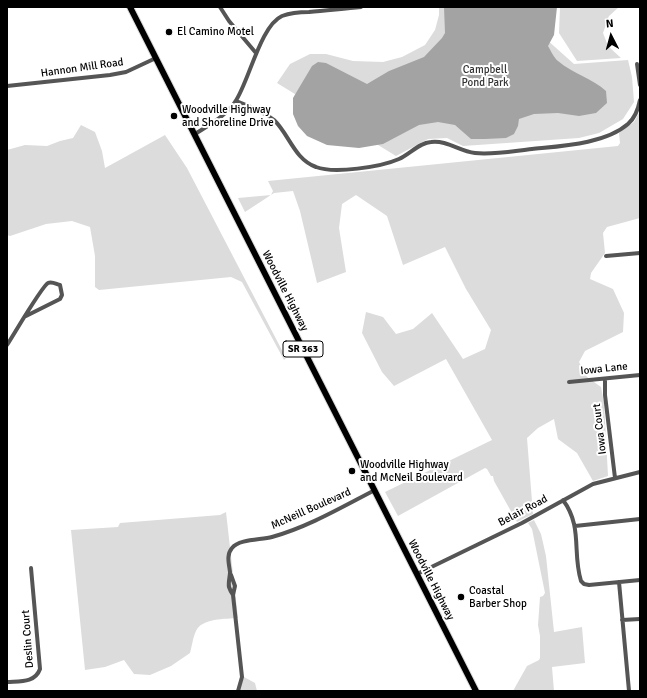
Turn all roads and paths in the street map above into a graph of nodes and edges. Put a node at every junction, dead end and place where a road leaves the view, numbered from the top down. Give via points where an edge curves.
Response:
1 (130, 7) edge
2 (220, 7) edge
3 (361, 7) edge
4 (256, 53) junction
5 (156, 58) junction
6 (637, 64) dead end
7 (640, 85) edge
8 (7, 86) edge
9 (236, 101) junction
10 (640, 102) edge
11 (195, 134) junction
12 (640, 253) edge
13 (606, 256) dead end
14 (26, 316) junction
15 (7, 345) edge
16 (640, 375) edge
17 (605, 378) junction
18 (569, 382) dead end
19 (640, 472) edge
20 (615, 478) junction
21 (375, 490) junction
22 (563, 500) junction
23 (640, 520) edge
24 (575, 526) junction
25 (31, 568) dead end
26 (417, 574) junction
27 (640, 580) edge
28 (619, 582) junction
29 (640, 619) edge
30 (622, 620) junction
31 (7, 682) edge
32 (473, 690) edge
33 (238, 691) edge
34 (629, 691) edge

1 - 5 main road, Woodville Highway / SR 363
2 - 4 street
3 - 4 street via 282,16 272,25
4 - 9 street
5 - 8 street, Hannon Mill Road via 126,72
5 - 11 main road, Woodville Highway / SR 363
6 - 7 street
9 - 10 street via 261,111 281,128 298,154 307,162 329,170 381,165 401,158 428,142 436,141 464,150 485,153 590,141 616,132 628,124 636,114
9 - 11 street via 225,113
11 - 21 main road, Woodville Highway / SR 363
12 - 13 street
14 - 14 street via 48,283 60,285 60,299
14 - 15 street
16 - 17 street, Iowa Lane
17 - 18 street, Iowa Lane
17 - 20 street, Iowa Court
19 - 20 street, Belair Road
20 - 22 street, Belair Road via 593,484
21 - 26 main road, Woodville Highway / SR 363
21 - 33 street, McNeill Boulevard via 288,531 242,542 232,548 228,556 228,585 233,595 242,677
22 - 24 street via 570,508
22 - 26 street, Belair Road
23 - 24 street
24 - 28 street via 581,581 589,585
25 - 31 street, Deslin Court via 40,669 32,679
26 - 32 main road, Woodville Highway / SR 363
27 - 28 street
28 - 30 street
29 - 30 street
30 - 34 street

